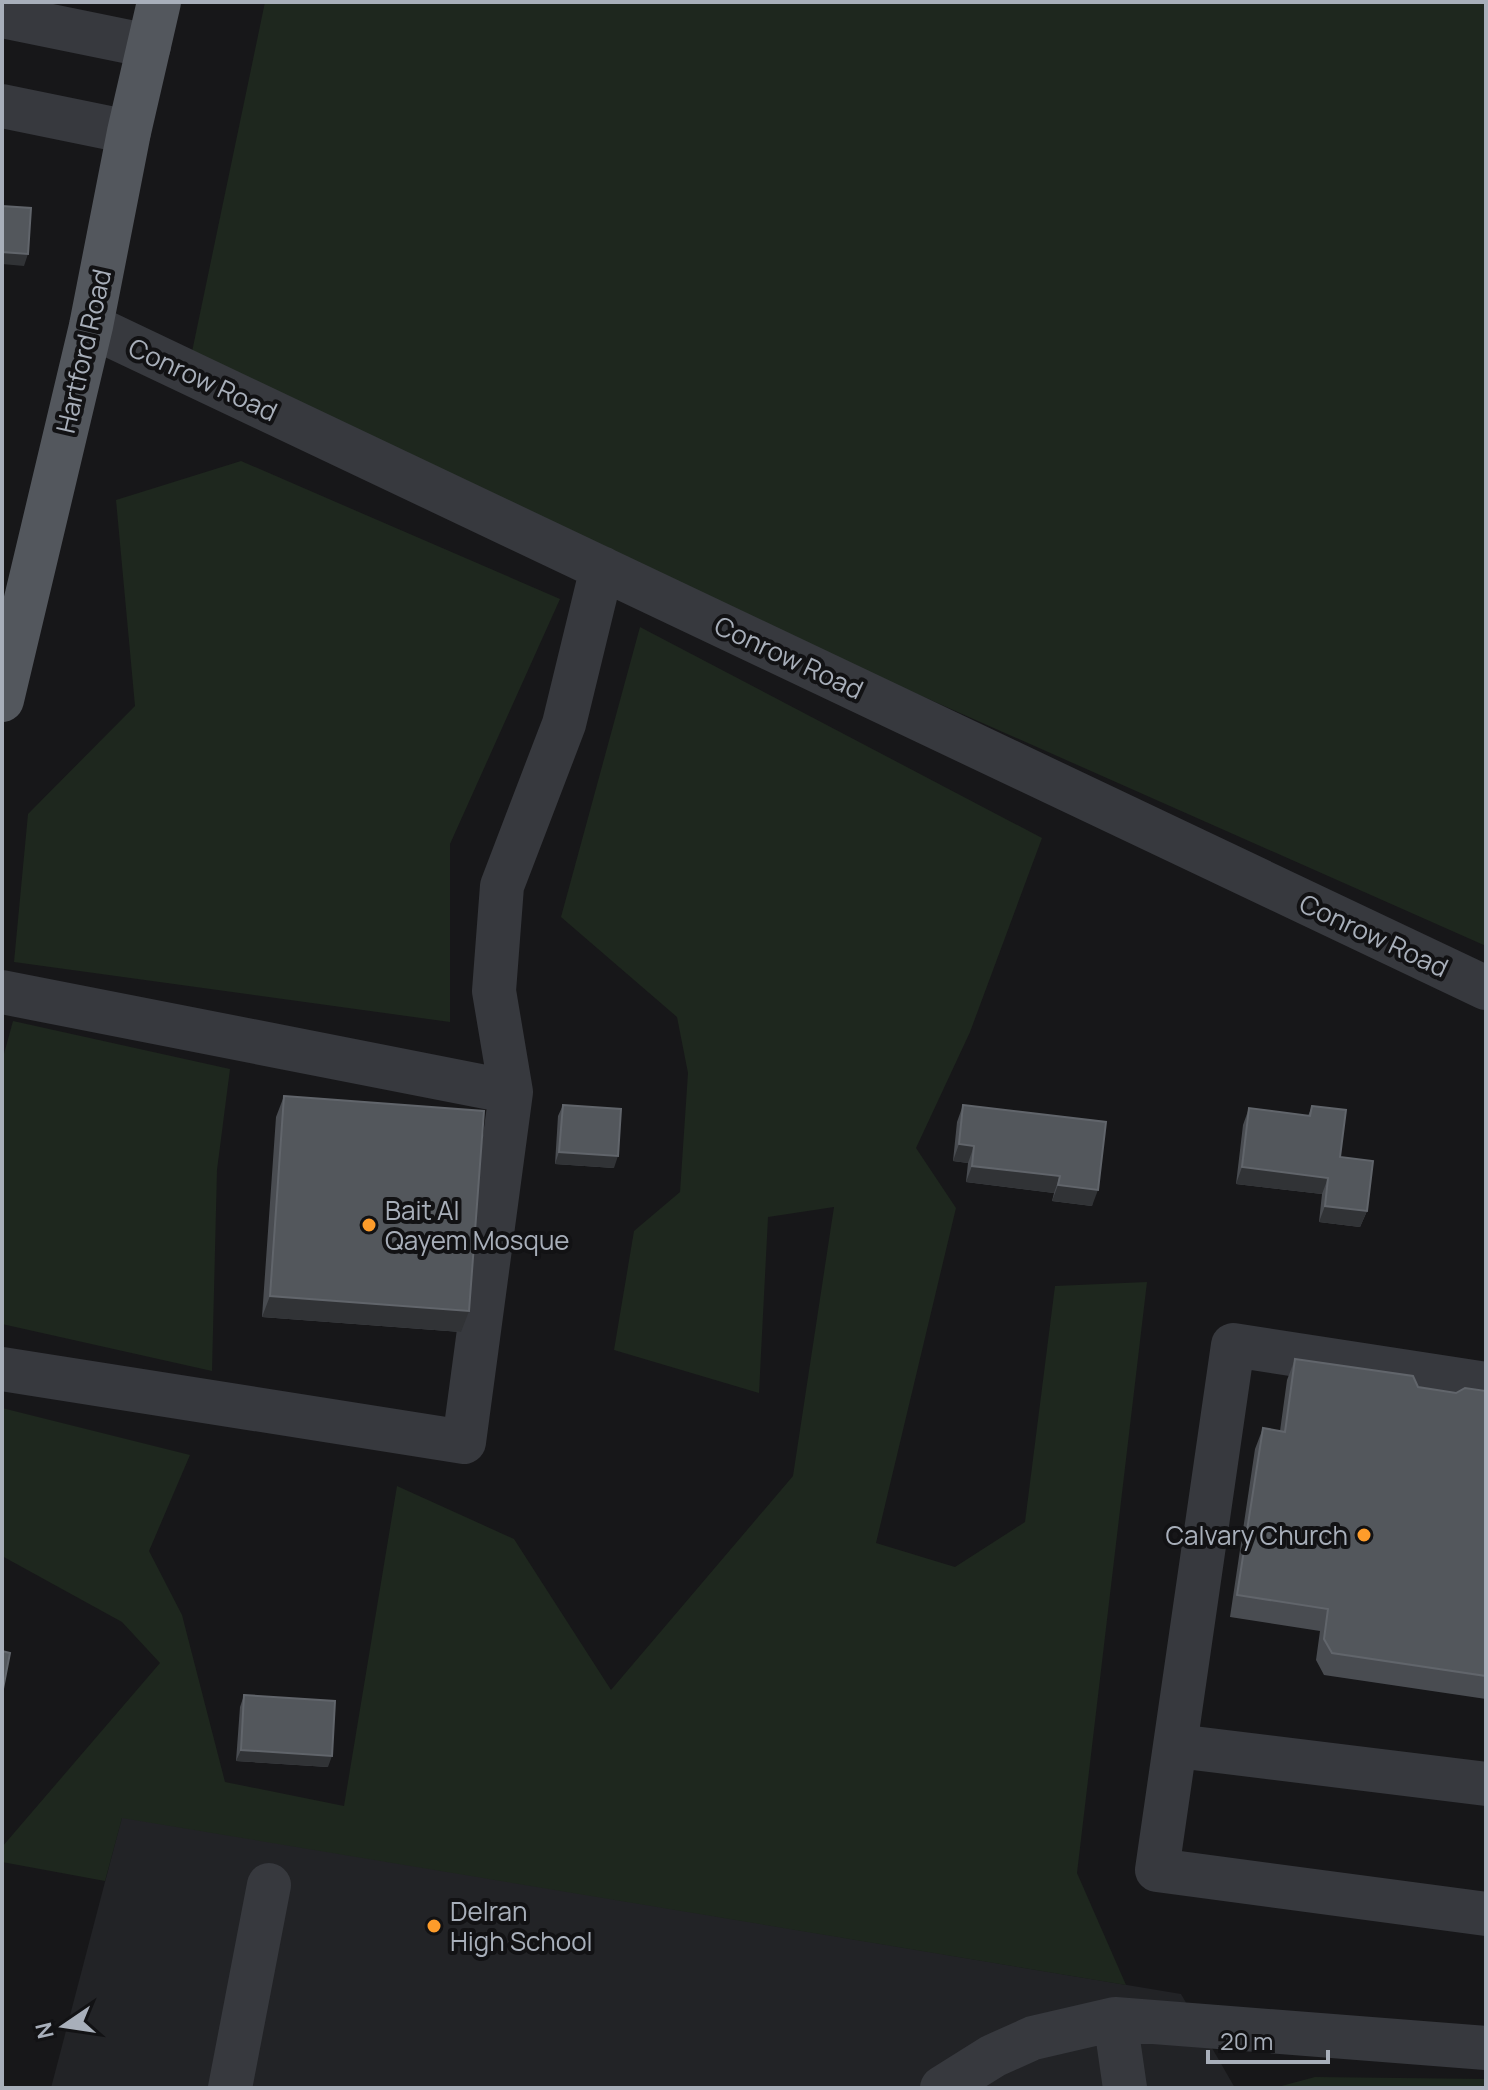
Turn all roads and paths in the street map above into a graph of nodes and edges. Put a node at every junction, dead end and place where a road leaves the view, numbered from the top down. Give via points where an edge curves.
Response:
1 (159, 2) edge
2 (2, 16) edge
3 (149, 46) junction
4 (2, 106) edge
5 (129, 132) junction
6 (91, 326) junction
7 (602, 568) junction
8 (9, 633) edge
9 (2, 700) edge
10 (1486, 988) edge
11 (2, 992) edge
12 (511, 1092) junction
13 (2, 1369) edge
14 (1486, 1384) edge
15 (1177, 1746) junction
16 (1486, 1784) edge
17 (269, 1885) dead end
18 (1486, 1914) edge
19 (1115, 2019) junction
20 (1486, 2048) edge
21 (996, 2072) edge
22 (230, 2088) edge
23 (942, 2088) edge
24 (1125, 2088) edge

1 - 3 main road, Hartford Road
2 - 3 street
3 - 5 main road, Hartford Road
4 - 5 street
5 - 6 main road, Hartford Road
6 - 7 street, Conrow Road
6 - 8 main road, Hartford Road
7 - 10 street, Conrow Road
7 - 12 street via 564,724 502,886 494,991
8 - 9 main road, Hartford Road
11 - 12 street
12 - 13 street via 464,1442
14 - 15 street via 1233,1345
15 - 16 street
15 - 18 street via 1157,1870
17 - 22 street
19 - 20 street
19 - 21 street via 1033,2038
19 - 24 street
21 - 23 street

